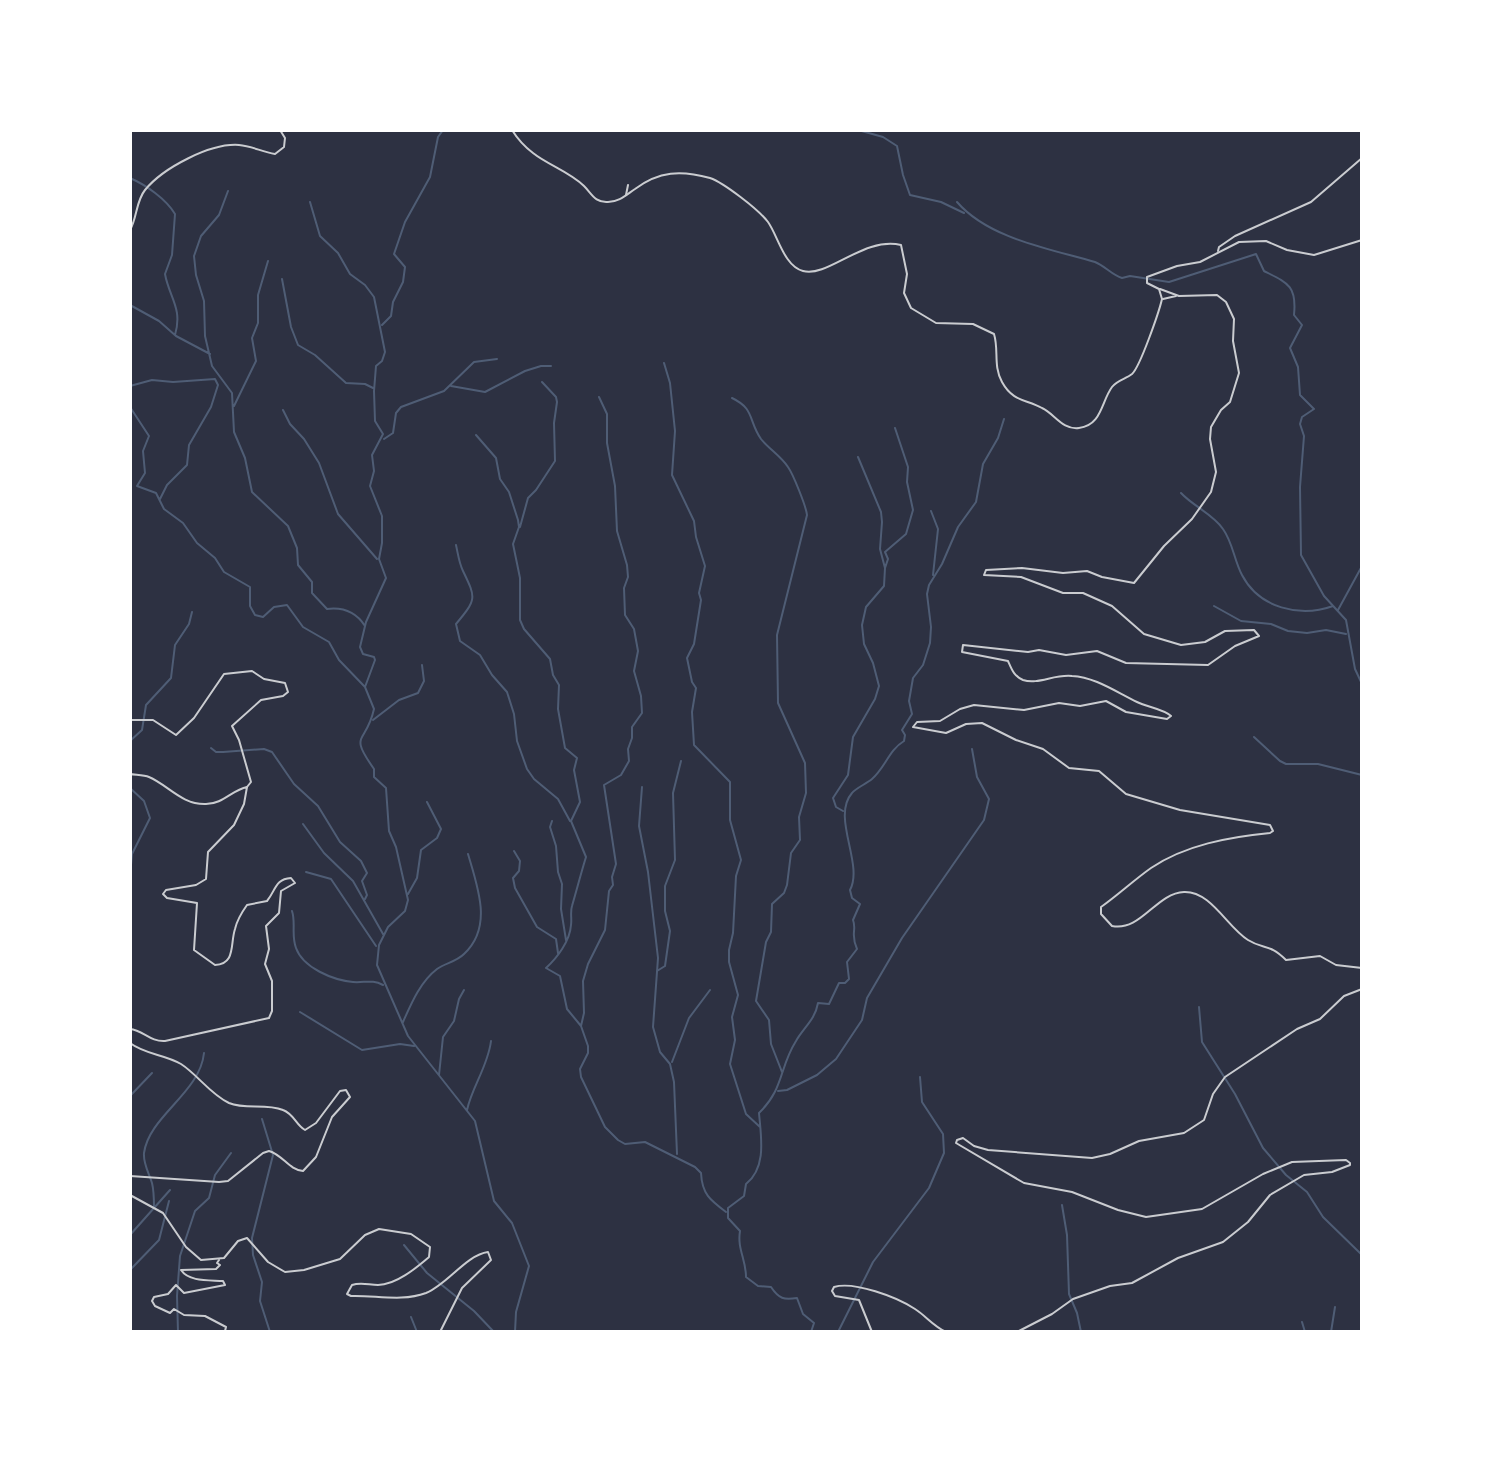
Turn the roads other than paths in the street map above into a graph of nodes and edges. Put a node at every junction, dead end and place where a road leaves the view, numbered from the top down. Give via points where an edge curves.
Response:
1 (280, 130) edge
2 (512, 130) edge
3 (1362, 158) edge
4 (628, 185) dead end
5 (625, 196) junction
6 (130, 230) edge
7 (1362, 240) edge
8 (1218, 251) junction
9 (1159, 289) junction
10 (1177, 296) junction
11 (1162, 299) junction
12 (130, 720) edge
13 (130, 774) edge
14 (247, 787) junction
15 (1362, 968) edge
16 (1362, 989) edge
17 (130, 1029) edge
18 (130, 1043) edge
19 (130, 1176) edge
20 (130, 1195) edge
21 (219, 1260) junction
22 (220, 1332) edge
23 (440, 1332) edge
24 (872, 1332) edge
25 (946, 1332) edge
26 (1017, 1332) edge

1 - 6 street via 284,147 275,154 230,145 170,168 145,190
2 - 5 street via 533,153 595,198 608,202
3 - 8 street via 1311,202 1235,236
4 - 5 street
5 - 11 street via 670,172 719,181 760,214 792,264 805,272 821,270 863,249 901,245 907,274 904,293 911,308 936,323 965,323 990,332 1006,388 1072,428 1097,418 1110,389 1135,371
7 - 8 street via 1314,255 1261,240
8 - 9 street via 1192,265 1147,277 1147,283
9 - 10 street
9 - 11 street
10 - 11 street
10 - 15 street via 1217,295 1234,319 1239,373 1230,402 1211,427 1216,472 1205,504 1134,583 1087,571 1022,568 986,570 984,575 1021,577 1063,593 1083,593 1112,606 1144,634 1181,645 1205,642 1225,631 1254,630 1259,636 1208,665 1126,663 1097,651 1066,655 963,645 962,652 1008,661 1021,679 1082,677 1171,716 1126,712 1106,701 1024,710 974,705 913,727 946,733 982,723 1043,749 1069,768 1099,771 1126,794 1180,810 1270,825 1270,833 1212,842 1173,855 1101,907 1101,914 1112,926 1125,926 1177,893 1194,893 1241,935 1271,947 1286,960 1320,956 1336,965
12 - 14 street via 153,720 176,735 224,674 252,671 285,683 288,692 261,700 232,726 251,782
13 - 14 street via 150,777 171,793 201,804 217,803
14 - 17 street via 234,825 208,852 206,879 163,894 197,903 194,950 221,965 230,958 234,931 247,905 267,901 283,879 295,881 281,891 279,913 266,926 271,1016 165,1041
16 - 26 street via 1225,1077 1204,1120 1184,1133 1139,1141 1092,1158 988,1150 957,1140 1024,1183 1072,1192 1146,1217 1202,1209 1292,1162 1350,1163 1340,1170 1304,1175 1270,1195 1223,1242 1132,1283 1073,1299
18 - 19 street via 183,1066 231,1104 286,1111 302,1129 316,1123 340,1091 350,1097 332,1117 316,1157 303,1171 269,1151 228,1181
20 - 21 street via 163,1213 195,1257
21 - 22 street via 216,1269 181,1270 192,1278 225,1285 184,1293 176,1285 152,1301 162,1311 211,1319 226,1327
21 - 23 street via 247,1238 274,1267 293,1273 340,1259 365,1235 388,1228 417,1236 432,1250 429,1257 394,1281 358,1283 347,1294 392,1298 427,1293 488,1252 490,1262 462,1288
24 - 25 street via 859,1300 835,1296 834,1287 860,1286 898,1301

